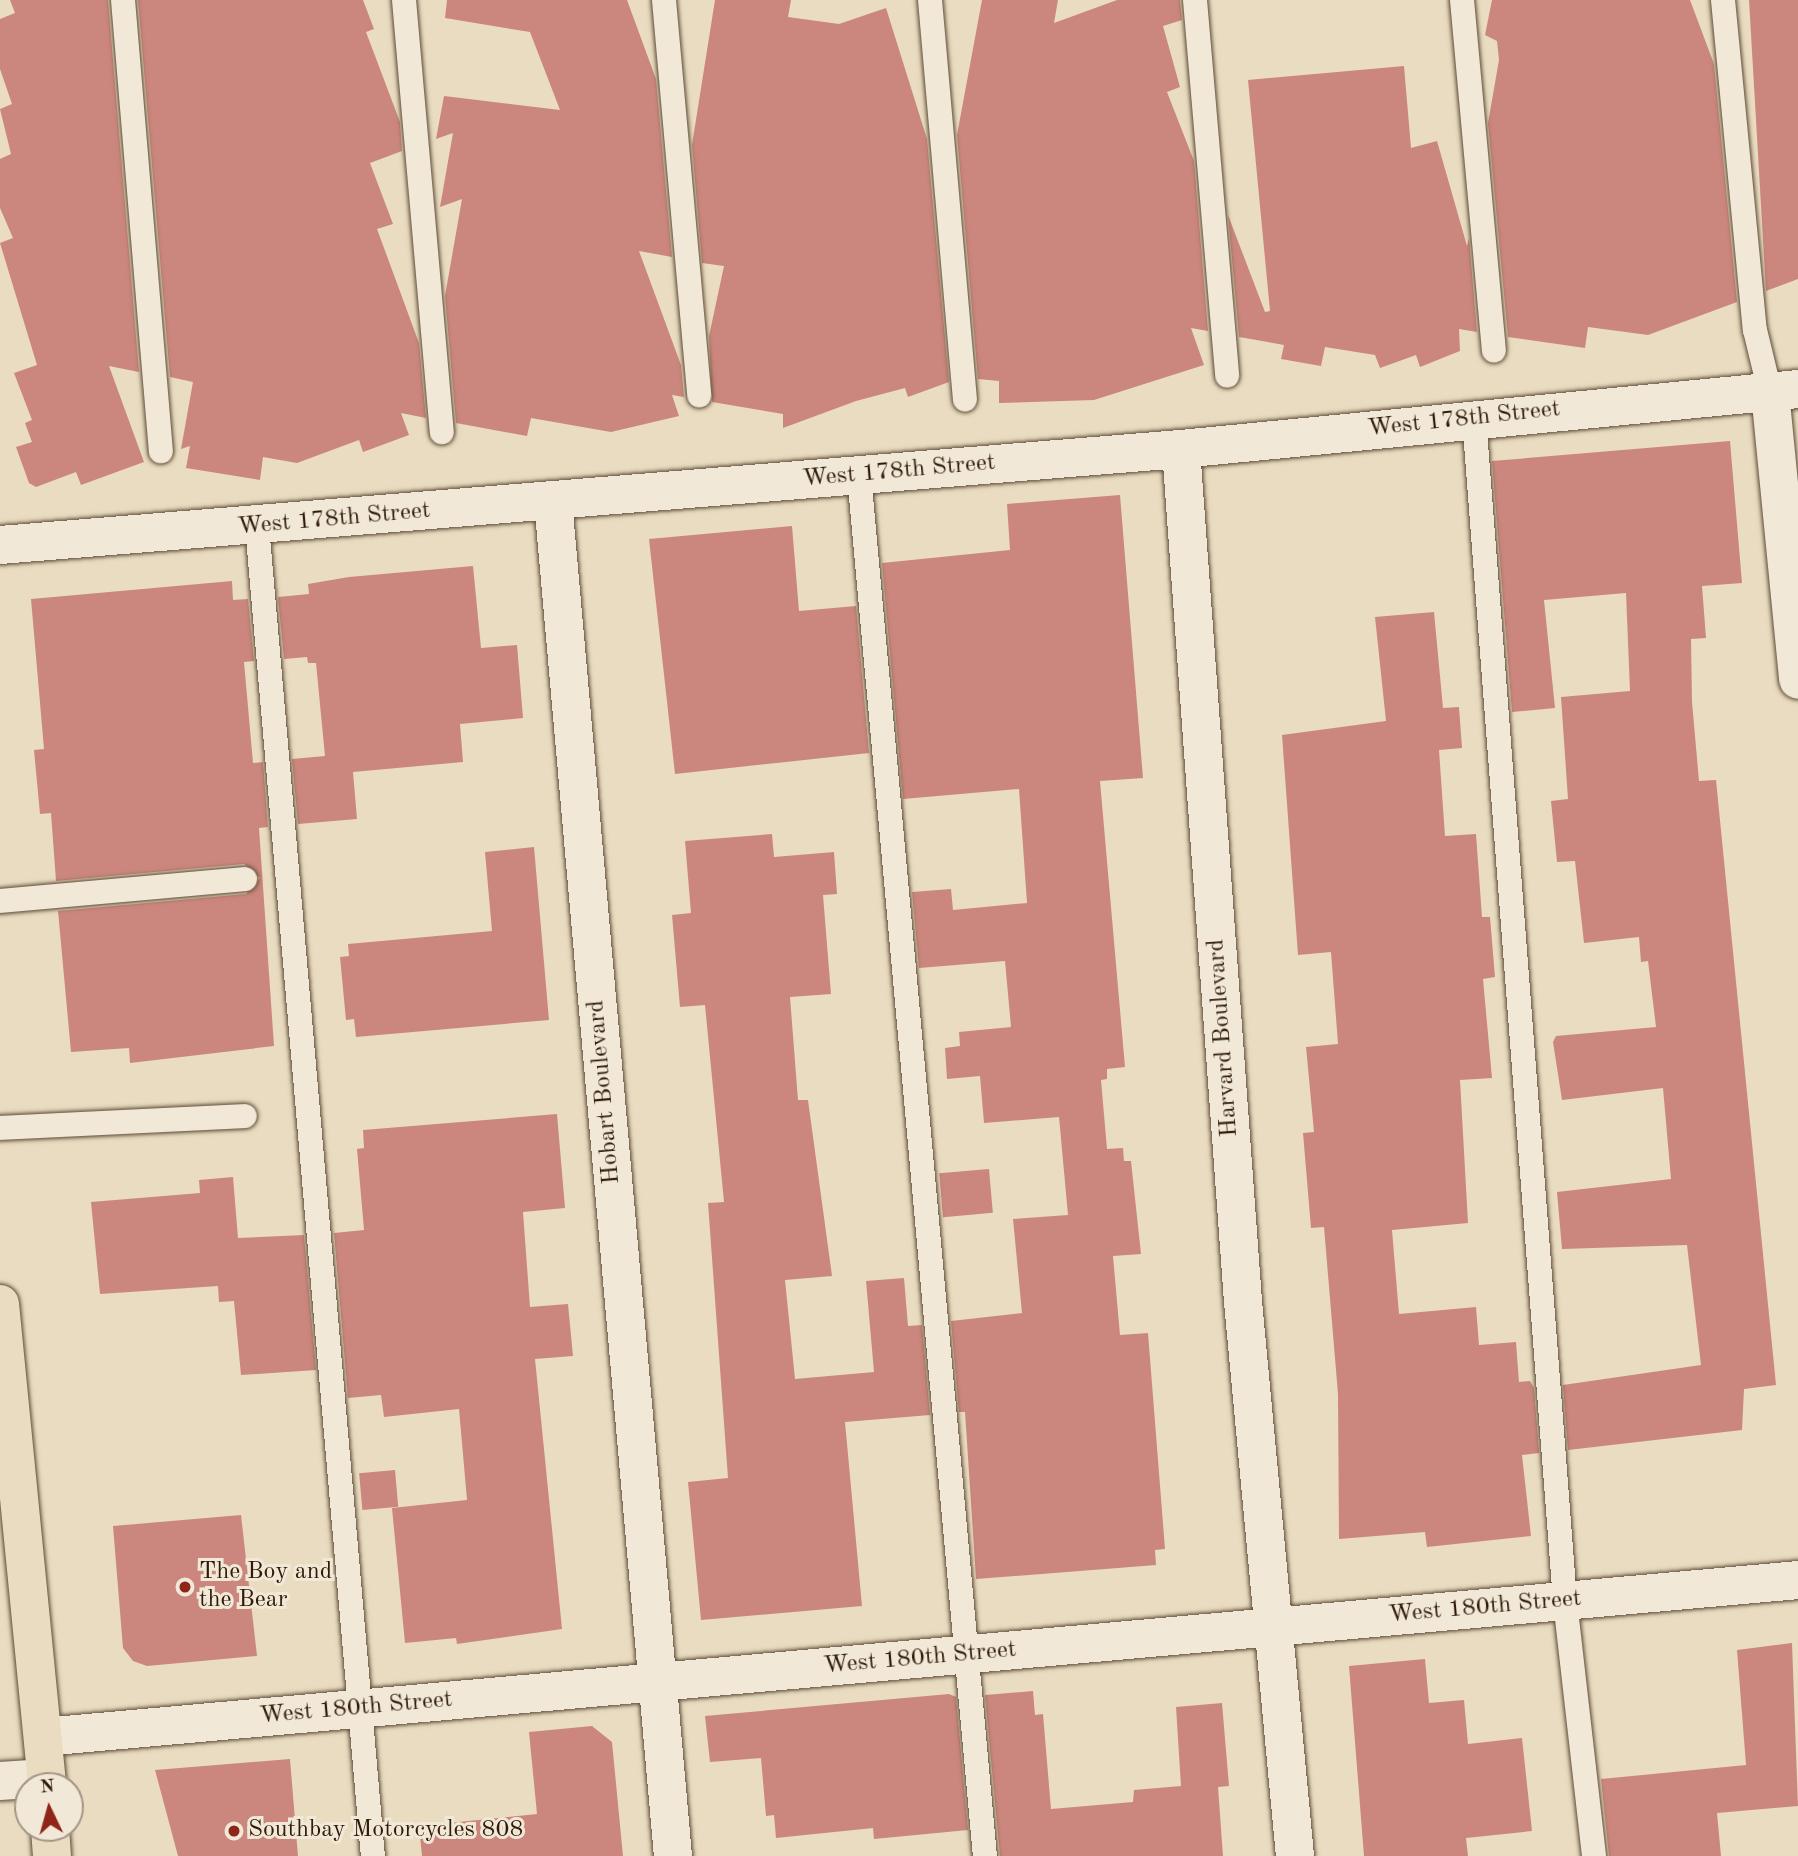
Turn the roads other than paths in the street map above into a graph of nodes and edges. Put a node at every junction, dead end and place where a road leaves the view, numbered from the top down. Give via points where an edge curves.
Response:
1 (122, 0) edge
2 (404, 0) edge
3 (664, 0) edge
4 (930, 0) edge
5 (1195, 0) edge
6 (1461, 0) edge
7 (1723, 0) edge
8 (1494, 351) dead end
9 (1227, 376) dead end
10 (1784, 390) edge
11 (699, 394) dead end
12 (965, 399) dead end
13 (1474, 418) junction
14 (442, 432) dead end
15 (1181, 449) junction
16 (161, 450) dead end
17 (859, 475) junction
18 (553, 501) junction
19 (257, 526) junction
20 (0, 545) edge
21 (1798, 680) edge
22 (245, 879) dead end
23 (0, 901) edge
24 (245, 1116) dead end
25 (0, 1128) edge
26 (0, 1304) edge
27 (6, 1429) edge
28 (1798, 1580) edge
29 (1565, 1601) junction
30 (1274, 1627) junction
31 (969, 1654) junction
32 (657, 1682) junction
33 (361, 1709) junction
34 (43, 1737) junction
35 (46, 1772) edge
36 (373, 1856) edge
37 (673, 1856) edge
38 (985, 1856) edge
39 (1295, 1856) edge
40 (1594, 1856) edge

1 - 16 lane
2 - 14 lane
3 - 11 lane
4 - 12 lane
5 - 9 lane
6 - 8 lane
7 - 10 lane via 1755,330
10 - 13 street, West 178th Street
10 - 21 street
13 - 15 street, West 178th Street
13 - 29 lane
15 - 17 street, West 178th Street
15 - 30 street, Harvard Boulevard via 1243,1302
17 - 18 street, West 178th Street
17 - 31 lane
18 - 19 street, West 178th Street
18 - 32 street, Hobart Boulevard
19 - 20 street, West 178th Street
19 - 33 lane
22 - 23 lane
24 - 25 lane
26 - 27 main road
27 - 34 main road
28 - 29 street, West 180th Street
29 - 30 street, West 180th Street
29 - 40 lane
30 - 31 street, West 180th Street
30 - 39 street, Harvard Boulevard
31 - 32 street, West 180th Street
31 - 38 lane
32 - 33 street, West 180th Street
32 - 37 street, Hobart Boulevard
33 - 34 street, West 180th Street
33 - 36 lane
34 - 35 main road

